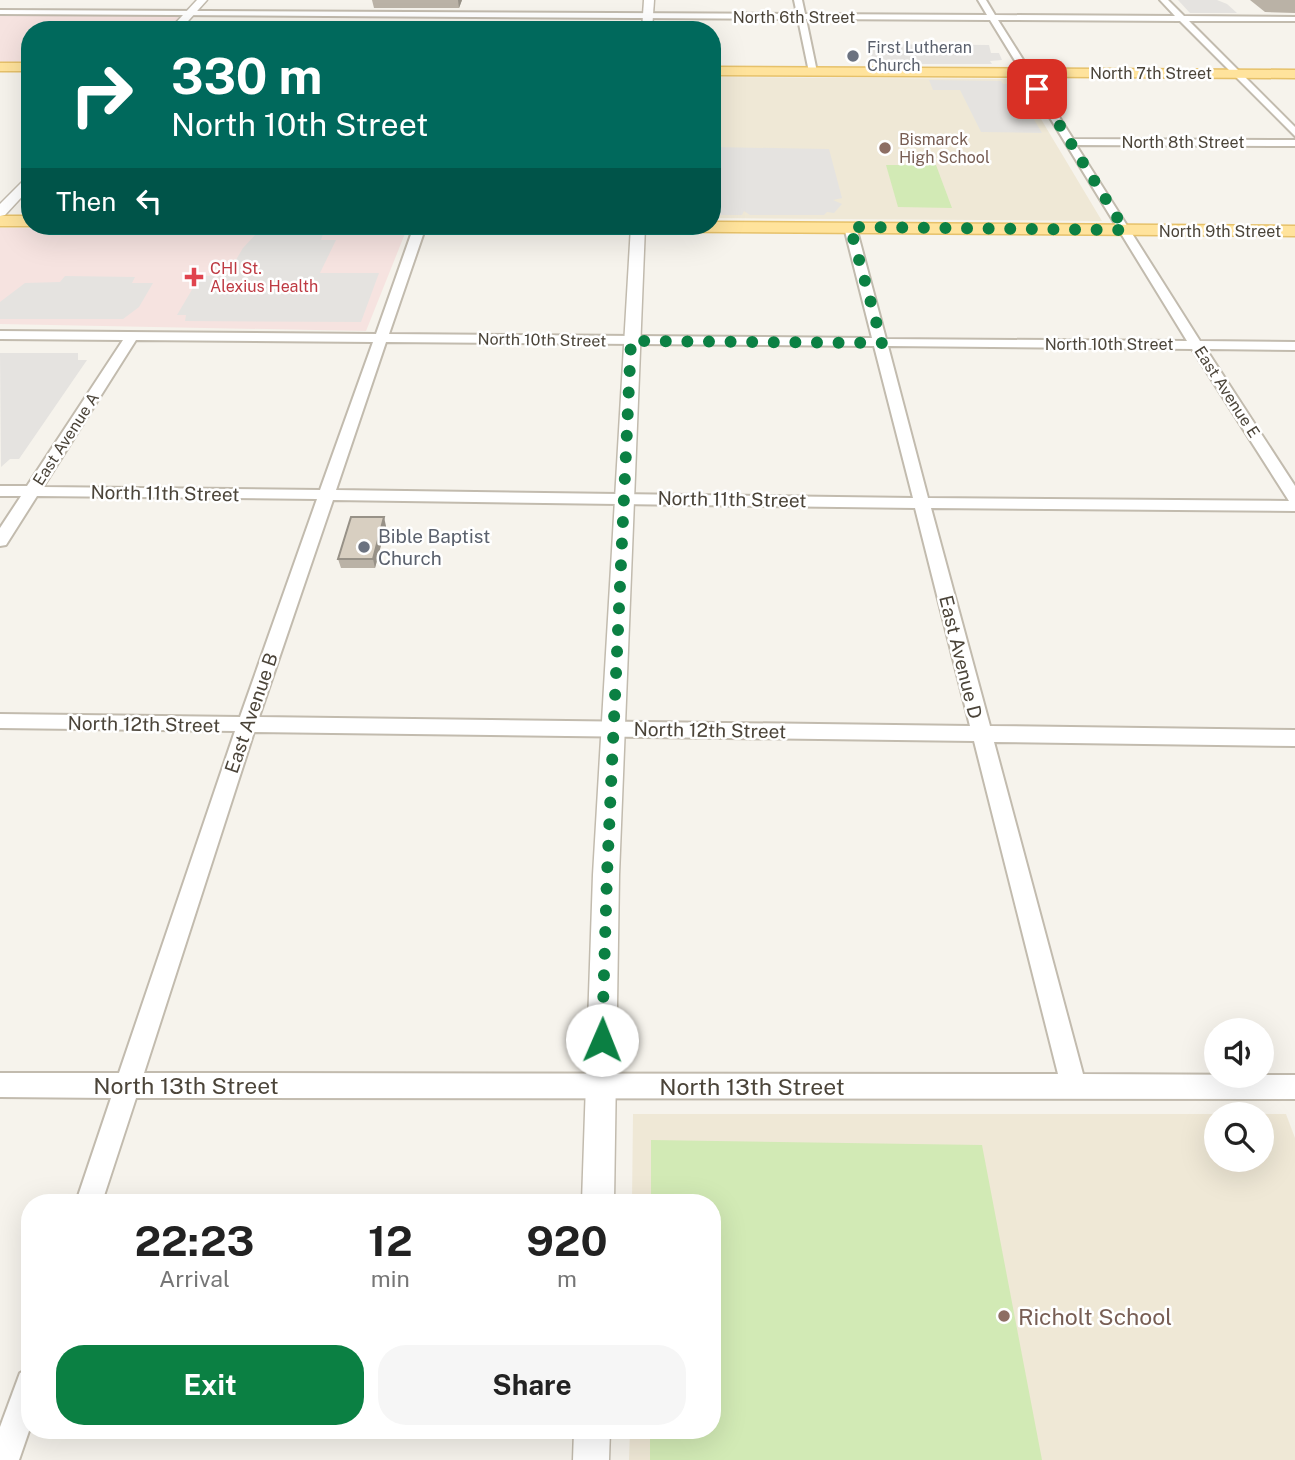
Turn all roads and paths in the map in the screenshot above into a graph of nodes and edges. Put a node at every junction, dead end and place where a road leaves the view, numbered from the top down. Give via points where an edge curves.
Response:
1 (56, 0) edge
2 (202, 0) edge
3 (351, 0) edge
4 (499, 0) edge
5 (649, 0) edge
6 (798, 0) edge
7 (982, 0) edge
8 (1164, 0) edge
9 (0, 12) edge
10 (41, 12) junction
11 (190, 13) junction
12 (342, 14) junction
13 (494, 15) junction
14 (648, 15) junction
15 (802, 16) junction
16 (993, 18) junction
17 (1182, 19) junction
18 (1295, 19) edge
19 (182, 21) edge
20 (492, 21) edge
21 (648, 21) edge
22 (0, 67) edge
23 (21, 67) edge
24 (721, 71) edge
25 (813, 72) junction
26 (1027, 72) junction
27 (1237, 74) junction
28 (1295, 75) edge
29 (1295, 133) edge
30 (1071, 142) junction
31 (1295, 143) edge
32 (21, 190) edge
33 (0, 212) edge
34 (0, 221) edge
35 (21, 221) edge
36 (721, 226) edge
37 (850, 227) junction
38 (1125, 230) junction
39 (1295, 231) edge
40 (417, 235) edge
41 (637, 235) edge
42 (0, 335) edge
43 (132, 336) junction
44 (381, 338) junction
45 (631, 341) junction
46 (882, 343) junction
47 (1197, 345) junction
48 (1295, 346) edge
49 (0, 491) edge
50 (32, 492) junction
51 (326, 496) junction
52 (623, 498) junction
53 (1295, 498) edge
54 (923, 502) junction
55 (1295, 506) edge
56 (0, 541) edge
57 (0, 721) edge
58 (246, 726) junction
59 (613, 729) junction
60 (980, 734) junction
61 (1295, 738) edge
62 (0, 1085) edge
63 (127, 1085) junction
64 (601, 1086) junction
65 (1074, 1087) junction
66 (1295, 1087) edge
67 (92, 1194) edge
68 (598, 1194) edge
69 (21, 1410) edge
70 (592, 1439) edge
71 (4, 1460) edge
72 (591, 1460) edge

1 - 10 street
2 - 11 street
3 - 12 street
4 - 13 street
5 - 14 street
6 - 15 street
7 - 16 street, East Avenue E
8 - 17 street
9 - 10 street, North 6th Street
10 - 11 street, North 6th Street
11 - 12 street, North 6th Street
11 - 19 street
12 - 13 street, North 6th Street
13 - 14 street, North 6th Street
13 - 20 street
14 - 15 street, North 6th Street
14 - 21 street
15 - 16 street, North 6th Street
15 - 25 street
16 - 17 street, North 6th Street
16 - 26 street, East Avenue E
17 - 18 street, North 6th Street
17 - 27 street
22 - 23 main road
24 - 25 main road, North 7th Street
25 - 26 main road, North 7th Street
26 - 27 main road, North 7th Street
26 - 30 street, East Avenue E
27 - 28 main road, North 7th Street
27 - 29 street
30 - 31 street, North 8th Street
30 - 38 street, East Avenue E
32 - 33 street
34 - 35 main road
36 - 37 main road, North 9th Street
37 - 38 main road, North 9th Street
37 - 46 street, East Avenue D
38 - 39 main road, North 9th Street
38 - 47 street, East Avenue E
40 - 44 street, East Avenue B
41 - 45 street
42 - 43 street, North 10th Street
43 - 44 street, North 10th Street
43 - 50 street, East Avenue A
44 - 45 street, North 10th Street
44 - 51 street, East Avenue B
45 - 46 street, North 10th Street
45 - 52 street
46 - 47 street, North 10th Street
46 - 54 street, East Avenue D
47 - 48 street, North 10th Street
47 - 53 street, East Avenue E
49 - 50 street, North 11th Street
50 - 51 street, North 11th Street
50 - 56 street, East Avenue A
51 - 52 street, North 11th Street
51 - 58 street, East Avenue B
52 - 54 street, North 11th Street
52 - 59 street
54 - 55 street, North 11th Street
54 - 60 street, East Avenue D
57 - 58 street, North 12th Street
58 - 59 street, North 12th Street
58 - 63 street, East Avenue B
59 - 60 street, North 12th Street
59 - 64 street
60 - 61 street, North 12th Street
60 - 65 street, East Avenue D
62 - 63 street, North 13th Street
63 - 64 street, North 13th Street
63 - 67 street, East Avenue B
64 - 65 street, North 13th Street
64 - 68 street
65 - 66 street, North 13th Street
69 - 71 street
70 - 72 street

